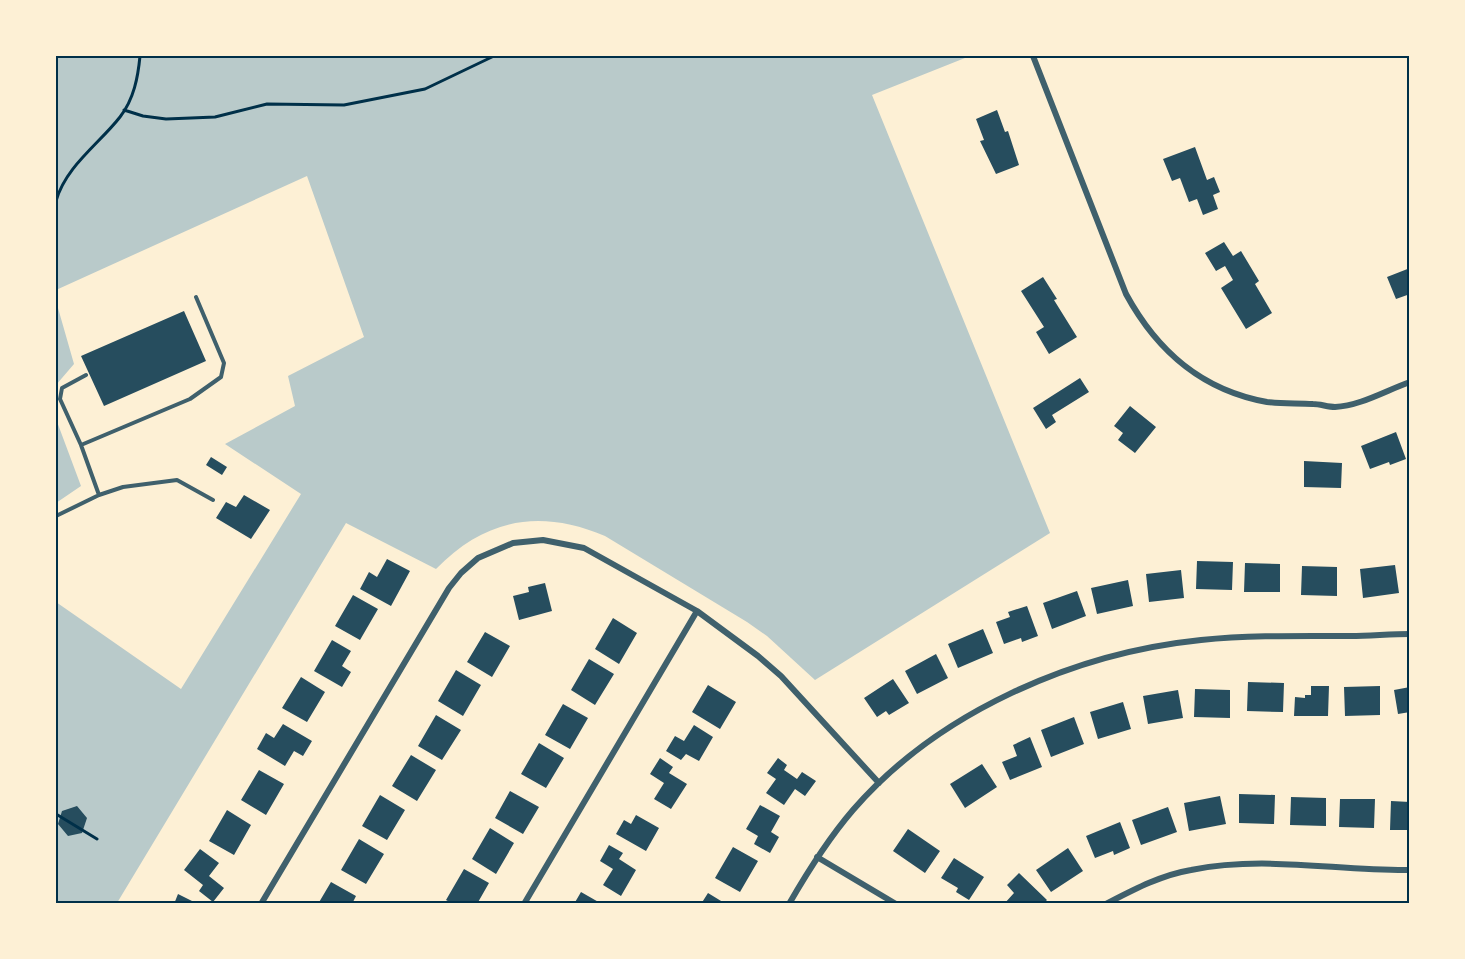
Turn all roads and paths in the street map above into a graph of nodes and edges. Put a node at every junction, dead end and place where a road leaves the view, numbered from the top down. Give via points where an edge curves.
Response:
1 (140, 56) edge
2 (494, 56) edge
3 (1033, 56) edge
4 (124, 110) junction
5 (56, 201) edge
6 (196, 297) dead end
7 (86, 375) dead end
8 (1410, 382) edge
9 (81, 445) junction
10 (99, 495) junction
11 (213, 500) dead end
12 (56, 516) edge
13 (697, 611) junction
14 (1410, 634) edge
15 (879, 783) junction
16 (56, 814) edge
17 (97, 839) dead end
18 (817, 857) junction
19 (1410, 870) edge
20 (261, 903) edge
21 (524, 903) edge
22 (789, 903) edge
23 (896, 903) edge
24 (1106, 903) edge

1 - 4 path via 138,78
2 - 4 path via 425,89 344,105 267,104 215,117 174,119
3 - 8 street via 1126,294 1168,353 1220,389 1267,402 1336,407
4 - 5 path via 77,164
6 - 9 lane via 224,363 221,377 190,399
7 - 9 lane via 69,382 60,394
9 - 10 lane
10 - 11 lane via 123,487 177,480
10 - 12 lane
13 - 15 street via 781,676
13 - 20 street via 584,548 543,540 513,543 478,558 461,573 435,608
13 - 21 street
14 - 15 street via 1247,636 1112,657 1039,681 984,707 933,739
15 - 18 street
16 - 17 path
18 - 22 street
18 - 23 street
19 - 24 street via 1239,863 1189,870

